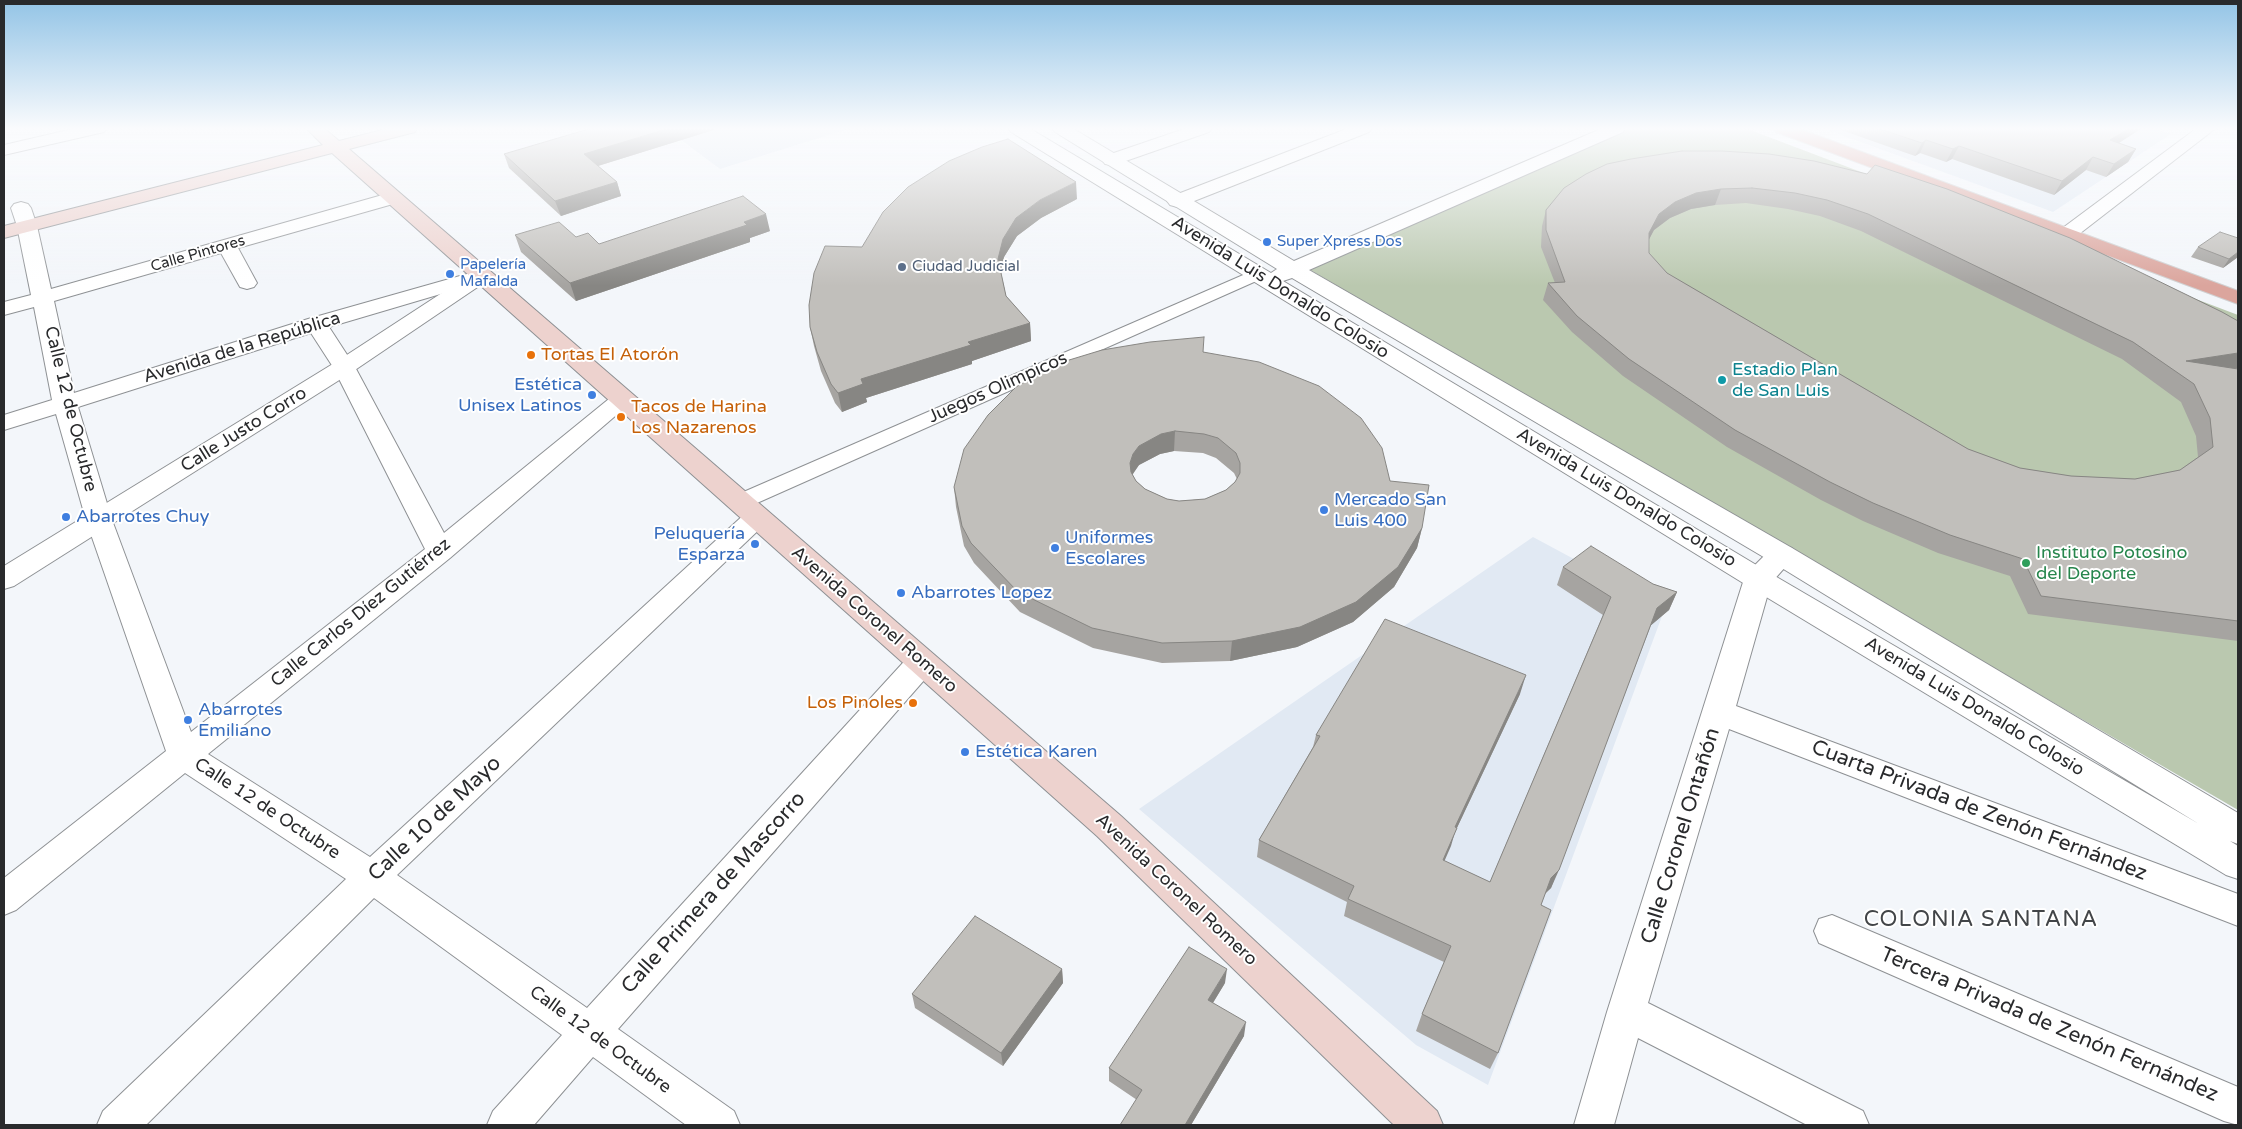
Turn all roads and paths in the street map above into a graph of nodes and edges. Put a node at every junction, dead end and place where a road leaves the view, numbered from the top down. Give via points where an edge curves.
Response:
1 (144, 181) edge
2 (373, 181) edge
3 (1110, 181) edge
4 (1144, 181) edge
5 (1229, 181) edge
6 (1463, 181) edge
7 (1488, 181) edge
8 (1932, 181) edge
9 (1946, 181) edge
10 (2137, 181) edge
11 (393, 198) junction
12 (1177, 201) junction
13 (23, 212) edge
14 (2072, 230) junction
15 (4, 232) edge
16 (227, 246) junction
17 (1268, 270) junction
18 (482, 276) junction
19 (247, 283) dead end
20 (2238, 285) edge
21 (43, 298) junction
22 (2238, 298) edge
23 (4, 308) edge
24 (316, 324) junction
25 (344, 367) junction
26 (623, 399) junction
27 (1517, 400) junction
28 (65, 404) junction
29 (1490, 416) junction
30 (4, 423) edge
31 (748, 510) junction
32 (100, 520) junction
33 (440, 551) junction
34 (1782, 555) junction
35 (1758, 578) junction
36 (4, 579) edge
37 (922, 662) junction
38 (1720, 712) junction
39 (183, 755) junction
40 (2238, 830) edge
41 (2238, 864) edge
42 (372, 877) junction
43 (4, 899) edge
44 (2238, 910) edge
45 (1832, 931) dead end
46 (1626, 1012) junction
47 (590, 1032) junction
48 (2238, 1107) edge
49 (117, 1125) edge
50 (507, 1125) edge
51 (720, 1125) edge
52 (1423, 1125) edge
53 (1594, 1125) edge
54 (1849, 1125) edge

1 - 13 main road
2 - 11 main road, Avenida Coronel Romero
3 - 17 street, Avenida Luis Donaldo Colosio
4 - 12 street, Avenida Luis Donaldo Colosio
5 - 12 street
6 - 17 street
7 - 17 street
8 - 14 main road
9 - 14 main road
10 - 14 street
11 - 16 street, Calle Pintores
11 - 18 main road, Avenida Coronel Romero
12 - 17 street, Avenida Luis Donaldo Colosio
13 - 15 main road
13 - 21 street, Calle 12 de Octubre
14 - 20 main road
14 - 22 main road
16 - 19 street
16 - 21 street, Calle Pintores
17 - 27 street, Avenida Luis Donaldo Colosio
17 - 29 street, Avenida Luis Donaldo Colosio
17 - 31 street, Juegos Olimpicos
18 - 24 street, Avenida de la República
18 - 25 street, Calle Justo Corro
18 - 26 main road, Avenida Coronel Romero
21 - 23 street, Calle Pintores
21 - 28 street, Calle 12 de Octubre
24 - 25 street
24 - 28 street, Avenida de la República
25 - 32 street, Calle Justo Corro
25 - 33 street
26 - 31 main road, Avenida Coronel Romero
26 - 33 street, Calle Carlos Díez Gutiérrez
27 - 29 street
27 - 34 street, Avenida Luis Donaldo Colosio
28 - 30 street, Avenida de la República
28 - 32 street, Calle 12 de Octubre
29 - 35 street, Avenida Luis Donaldo Colosio
31 - 37 main road, Avenida Coronel Romero
31 - 42 street, Calle 10 de Mayo
32 - 36 street, Calle Justo Corro
32 - 39 street, Calle 12 de Octubre
33 - 39 street, Calle Carlos Díez Gutiérrez
34 - 35 street
34 - 40 street, Avenida Luis Donaldo Colosio
35 - 38 street, Calle Coronel Ontañón
35 - 41 street, Avenida Luis Donaldo Colosio
37 - 47 street, Calle Primera de Mascorro
37 - 52 main road, Avenida Coronel Romero via 1109,826
38 - 44 street, Cuarta Privada de Zenón Fernández
38 - 46 street, Calle Coronel Ontañón
39 - 42 street, Calle 12 de Octubre
39 - 43 street, Calle Carlos Díez Gutiérrez
42 - 47 street, Calle 12 de Octubre
42 - 49 street, Calle 10 de Mayo
45 - 48 street, Tercera Privada de Zenón Fernández
46 - 53 street, Calle Coronel Ontañón
46 - 54 street
47 - 50 street, Calle Primera de Mascorro
47 - 51 street, Calle 12 de Octubre

